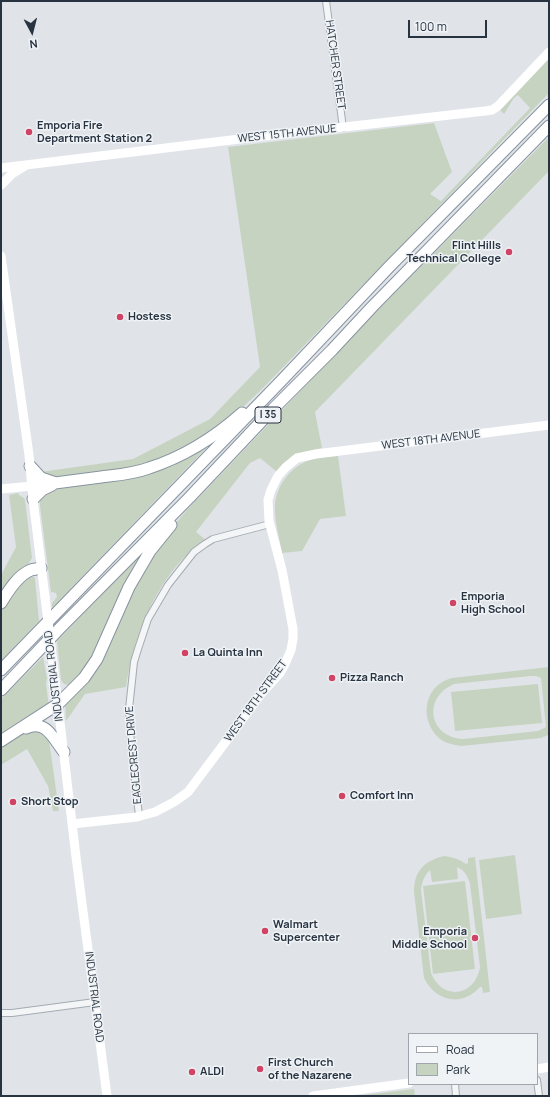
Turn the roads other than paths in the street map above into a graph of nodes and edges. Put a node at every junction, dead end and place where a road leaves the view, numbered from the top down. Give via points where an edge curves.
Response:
1 (326, 1) edge
2 (549, 52) edge
3 (549, 100) edge
4 (549, 106) edge
5 (549, 126) edge
6 (343, 128) junction
7 (549, 130) edge
8 (523, 131) junction
9 (534, 141) junction
10 (29, 164) junction
11 (1, 168) edge
12 (1, 185) edge
13 (1, 256) edge
14 (283, 379) junction
15 (549, 425) edge
16 (313, 454) joint
17 (30, 466) junction
18 (56, 483) junction
19 (32, 486) junction
20 (1, 490) edge
21 (189, 498) junction
22 (33, 499) junction
23 (270, 524) junction
24 (41, 568) junction
25 (1, 602) edge
26 (1, 670) edge
27 (1, 690) edge
28 (58, 704) junction
29 (14, 733) junction
30 (1, 741) edge
31 (64, 752) junction
32 (139, 816) junction
33 (72, 824) junction
34 (95, 1002) junction
35 (1, 1013) edge
36 (549, 1067) edge
37 (538, 1069) edge
38 (408, 1083) edge
39 (455, 1085) edge
40 (538, 1085) edge
41 (106, 1092) edge
42 (112, 1096) edge
43 (313, 1096) edge
44 (456, 1096) edge
45 (539, 1096) edge

1 - 6 street, HATCHER STREET
2 - 6 street, WEST 15TH AVENUE via 492,110
3 - 8 highway
4 - 8 highway, I 35
5 - 9 highway, I 35
6 - 10 street, WEST 15TH AVENUE
7 - 9 highway
8 - 14 highway, I 35
9 - 21 highway, I 35
10 - 11 street, WEST 15TH AVENUE
10 - 12 street via 12,174
13 - 17 street, INDUSTRIAL ROAD
14 - 18 highway via 213,436 172,459 129,474
14 - 26 highway, I 35
15 - 16 street, WEST 18TH AVENUE
16 - 23 street, WEST 18TH STREET via 297,458 278,476 268,500
17 - 18 highway via 41,478
17 - 19 street, INDUSTRIAL ROAD
18 - 19 highway
18 - 22 highway via 42,490
19 - 20 street
19 - 22 street, INDUSTRIAL ROAD
21 - 27 highway, I 35
21 - 28 highway via 150,551 129,587 97,659 84,678
22 - 24 street, INDUSTRIAL ROAD
23 - 32 street, WEST 18TH STREET via 293,628 292,650 280,673 261,694 188,792 155,812
23 - 32 street, EAGLECREST DRIVE via 219,537 205,544 191,556 168,585 148,619 134,662 129,709
24 - 25 highway via 22,575
24 - 28 street, INDUSTRIAL ROAD, bridge
28 - 29 highway
28 - 31 street, INDUSTRIAL ROAD
29 - 30 highway
29 - 31 highway via 30,726 46,728
31 - 33 street, INDUSTRIAL ROAD
32 - 33 street, WEST 18TH STREET
33 - 34 street, INDUSTRIAL ROAD
34 - 35 street
34 - 41 street, INDUSTRIAL ROAD
36 - 37 street
38 - 43 street
39 - 44 street
40 - 45 street
41 - 42 street

